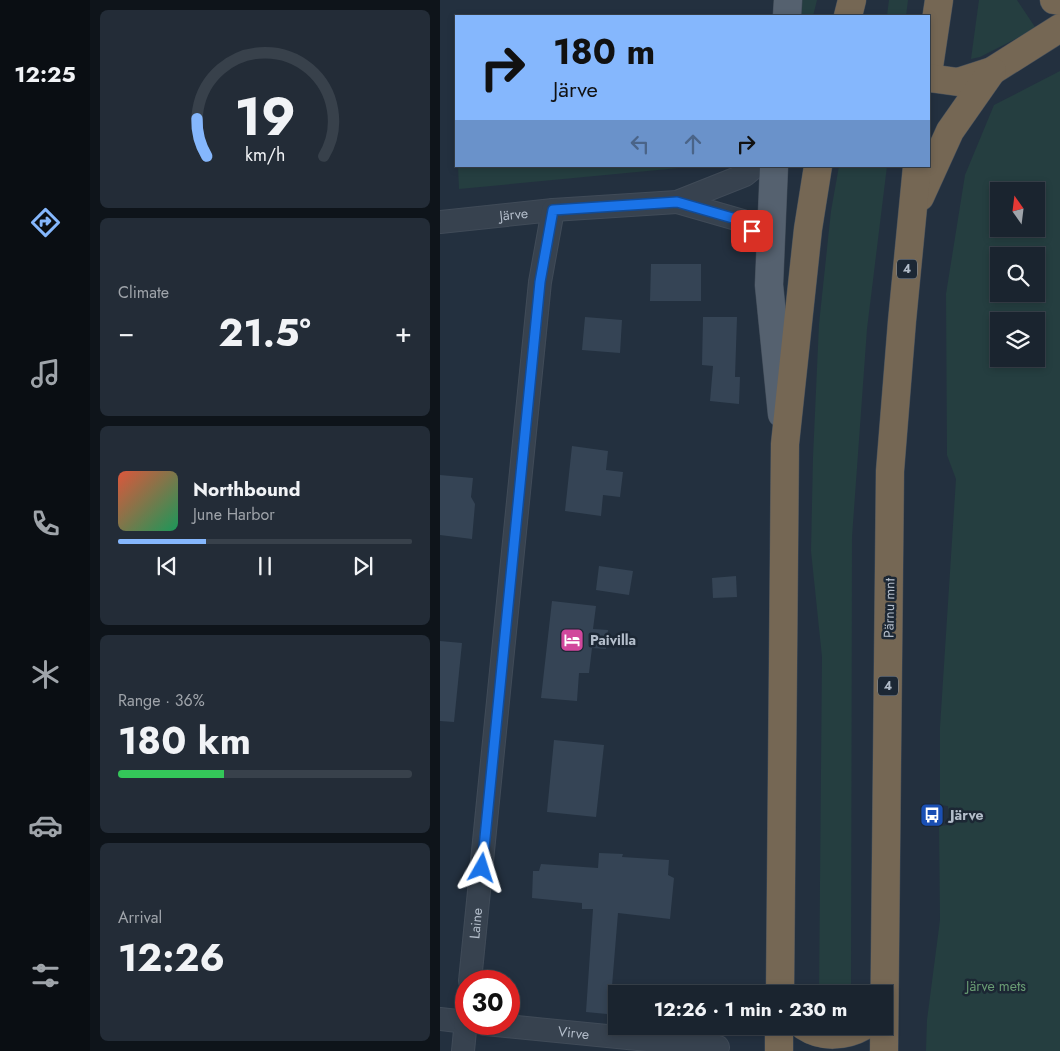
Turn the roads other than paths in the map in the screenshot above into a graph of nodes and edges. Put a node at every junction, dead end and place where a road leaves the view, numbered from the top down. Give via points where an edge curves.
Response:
1 (788, 0) edge
2 (852, 0) edge
3 (862, 0) edge
4 (939, 0) edge
5 (1054, 0) edge
6 (1060, 1) edge
7 (787, 15) edge
8 (848, 15) edge
9 (864, 15) edge
10 (1060, 28) edge
11 (930, 61) edge
12 (992, 71) junction
13 (930, 78) edge
14 (755, 167) edge
15 (774, 167) edge
16 (818, 167) edge
17 (917, 167) edge
18 (677, 202) junction
19 (553, 210) junction
20 (912, 216) junction
21 (440, 222) edge
22 (771, 251) junction
23 (785, 444) junction
24 (471, 970) edge
25 (780, 985) edge
26 (879, 985) edge
27 (440, 1019) edge
28 (455, 1020) edge
29 (520, 1027) edge
30 (465, 1035) edge
31 (779, 1035) edge
32 (881, 1035) edge
33 (718, 1047) dead end
34 (463, 1051) edge
35 (779, 1051) edge
36 (884, 1051) edge

1 - 7 main road
2 - 8 highway
3 - 9 highway
4 - 11 highway
5 - 6 highway
10 - 12 highway
12 - 13 highway via 958,82
12 - 20 highway via 950,131
14 - 18 street, Järve via 746,175
15 - 22 main road
16 - 23 highway
17 - 20 highway, Pärnu mnt / 4
18 - 19 street, Järve
18 - 22 street, Järve via 743,221
19 - 21 street, Järve
19 - 24 street, Laine via 540,282
20 - 26 highway, Pärnu mnt / 4 via 890,471
22 - 23 main road via 770,285
23 - 25 highway
27 - 28 street
29 - 33 street, Virve
30 - 34 street
31 - 35 highway
32 - 36 highway, Pärnu mnt / 4

